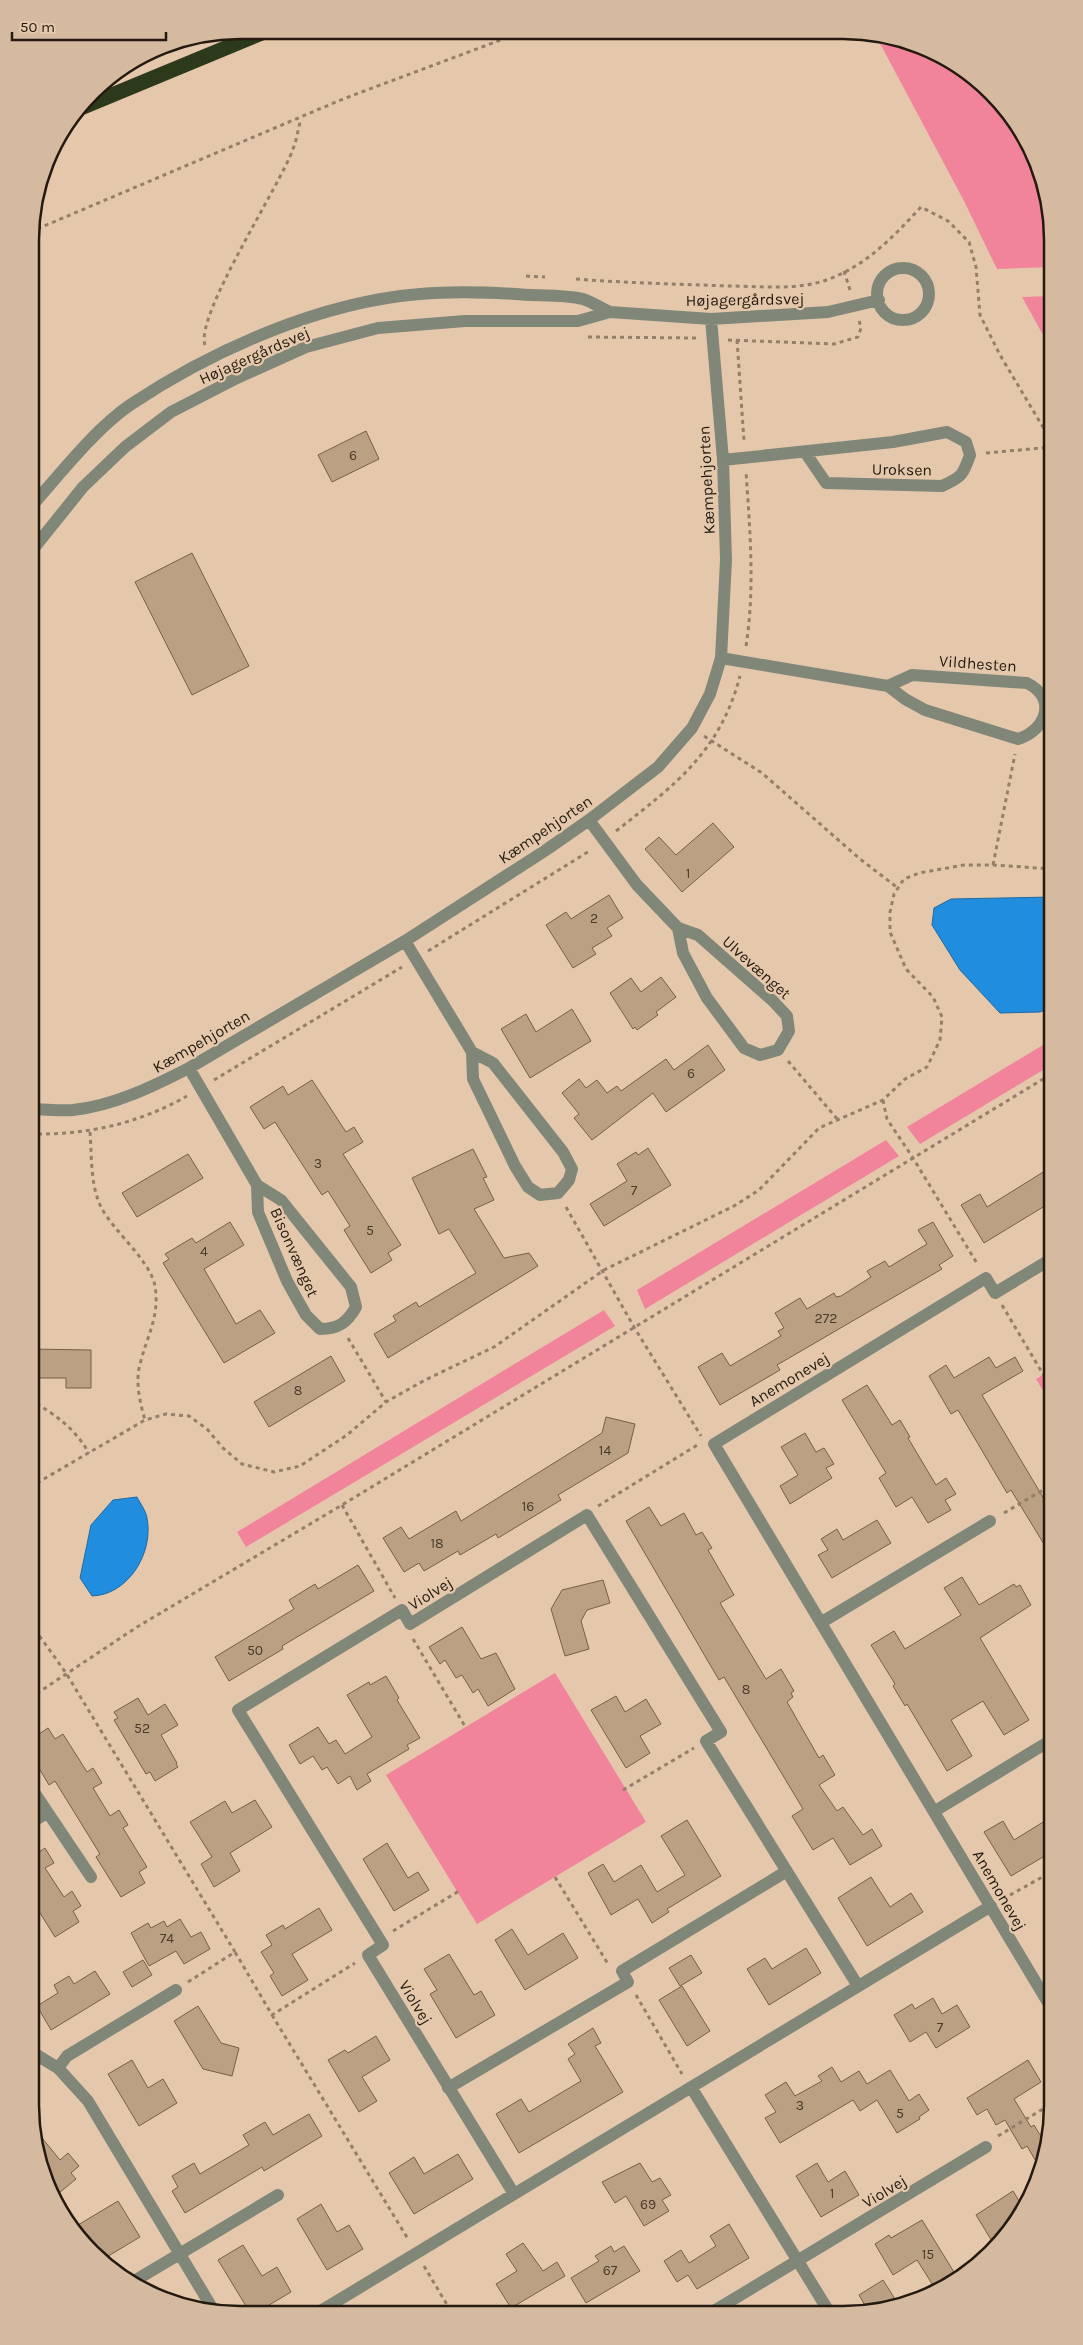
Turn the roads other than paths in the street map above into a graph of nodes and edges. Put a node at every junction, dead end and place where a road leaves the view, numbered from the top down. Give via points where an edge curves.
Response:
1 (247, 39) edge
2 (93, 103) edge
3 (878, 300) junction
4 (610, 312) junction
5 (711, 319) junction
6 (806, 452) junction
7 (723, 460) junction
8 (39, 498) edge
9 (39, 542) edge
10 (721, 658) junction
11 (888, 686) junction
12 (1044, 699) edge
13 (1044, 715) edge
14 (590, 820) junction
15 (678, 928) junction
16 (404, 941) junction
17 (472, 1052) junction
18 (189, 1068) junction
19 (39, 1109) edge
20 (257, 1185) junction
21 (1044, 1263) edge
22 (990, 1521) road end
23 (822, 1622) junction
24 (1044, 1744) edge
25 (39, 1800) edge
26 (935, 1811) junction
27 (47, 1813) junction
28 (39, 1818) edge
29 (787, 1871) junction
30 (91, 1877) dead end
31 (991, 1906) junction
32 (858, 1986) junction
33 (176, 1990) road end
34 (1044, 1997) edge
35 (39, 2059) edge
36 (58, 2068) junction
37 (692, 2087) junction
38 (448, 2088) junction
39 (986, 2147) road end
40 (514, 2194) junction
41 (278, 2195) dead end
42 (179, 2254) junction
43 (799, 2262) junction
44 (138, 2279) edge
45 (210, 2304) edge
46 (329, 2306) edge
47 (723, 2306) edge
48 (826, 2306) edge

1 - 2 highway
3 - 3 street via 885,312 893,317 910,319 925,308 929,291 921,275 905,268 896,269 882,279
3 - 5 street, Højagergårdsvej via 828,312
4 - 5 street, Højagergårdsvej
4 - 8 street, Højagergårdsvej via 582,299 477,292 420,294 364,303 306,318 190,370 129,406 98,434
4 - 9 street, Højagergårdsvej via 578,321 465,320 378,328 306,347 171,412 125,447 84,487
5 - 7 street, Kæmpehjorten
6 - 6 street, Uroksen via 947,432 966,442 970,455 964,474 942,486 826,483
6 - 7 street, Uroksen
7 - 10 street, Kæmpehjorten via 726,560
10 - 11 street
10 - 14 street, Kæmpehjorten via 710,694 692,728 658,767
11 - 12 street, Vildhesten via 912,675 1027,683 1039,689
11 - 13 street, Vildhesten via 925,710 1018,739 1030,735 1040,726
14 - 15 street, Ulvevænget via 638,886
14 - 16 street, Kæmpehjorten
15 - 15 street, Ulvevænget via 684,953 707,998 744,1048 760,1055 778,1050 789,1031 787,1016 698,935
16 - 17 street
16 - 18 street, Kæmpehjorten
17 - 17 street via 473,1079 515,1166 528,1187 540,1195 558,1193 569,1180 572,1169 563,1152 492,1063
18 - 19 street, Kæmpehjorten via 154,1087 122,1098 74,1110
18 - 20 street, Bisonvænget
20 - 20 street, Bisonvænget via 281,1200 351,1286 356,1308 348,1321 334,1329 320,1329 306,1315 287,1281 258,1212
21 - 23 street, Anemonevej via 995,1293 986,1278 714,1444
22 - 23 street
23 - 26 street, Anemonevej
24 - 26 street
25 - 27 street
26 - 31 street, Anemonevej
27 - 28 street
27 - 30 street
29 - 32 street
29 - 38 street
29 - 38 street, Violvej via 706,1741 721,1732 587,1515 410,1624 402,1610 238,1710 383,1945 368,1955
31 - 32 street
31 - 34 street, Anemonevej
32 - 37 street
33 - 36 street via 67,2056
35 - 36 street
36 - 42 street via 88,2101
37 - 40 street
37 - 43 street
38 - 40 street, Violvej
39 - 43 street, Violvej
40 - 46 street
41 - 42 street
42 - 44 street
42 - 45 street
43 - 47 street, Violvej
43 - 48 street

